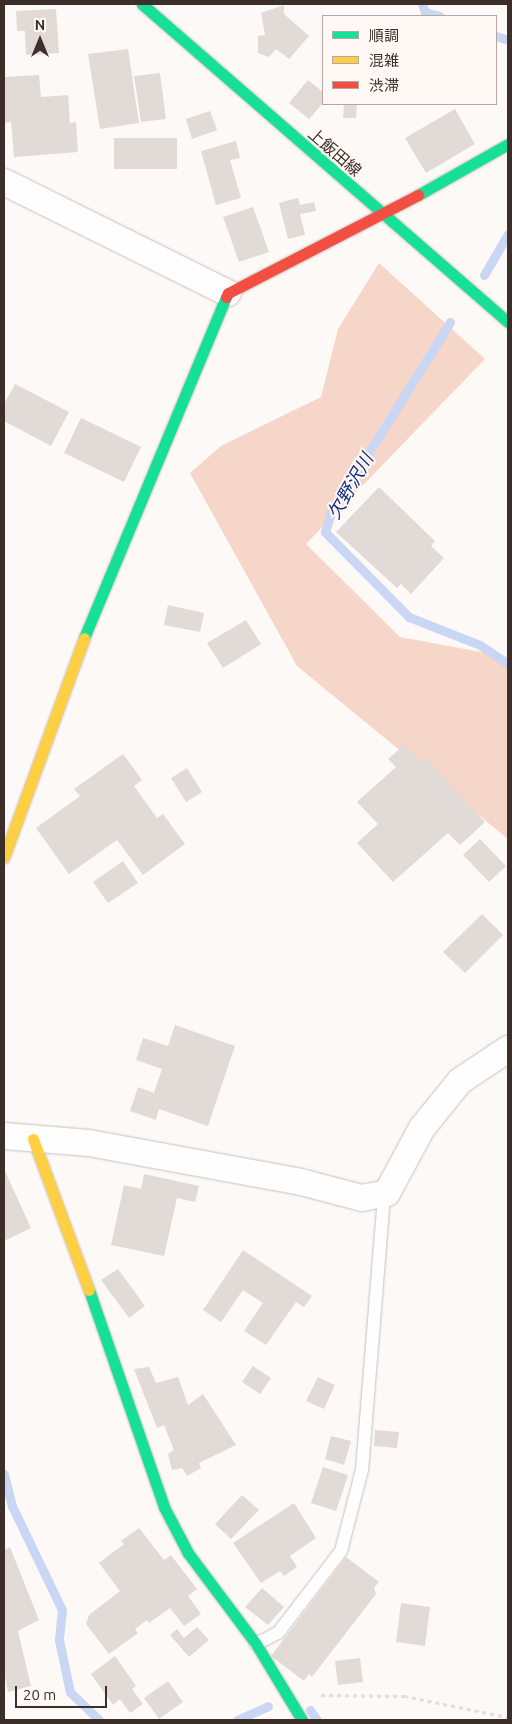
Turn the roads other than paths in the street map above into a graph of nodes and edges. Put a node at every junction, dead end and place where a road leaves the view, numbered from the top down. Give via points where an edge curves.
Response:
1 (142, 4) edge
2 (508, 144) edge
3 (4, 182) edge
4 (382, 215) junction
5 (228, 293) junction
6 (508, 322) edge
7 (4, 857) edge
8 (508, 1049) edge
9 (4, 1136) edge
10 (33, 1139) junction
11 (379, 1195) junction
12 (256, 1644) junction
13 (302, 1720) edge

1 - 4 street, 上飯田線
2 - 4 street
3 - 5 street
4 - 5 street
4 - 6 street, 上飯田線
5 - 7 street via 90,621
8 - 11 street via 460,1081 422,1128 386,1193
9 - 10 street
10 - 11 street via 99,1145 301,1182 362,1198
10 - 12 street via 87,1283 164,1507 188,1553
11 - 12 lane via 383,1207 362,1470 341,1551 278,1633
12 - 13 street

